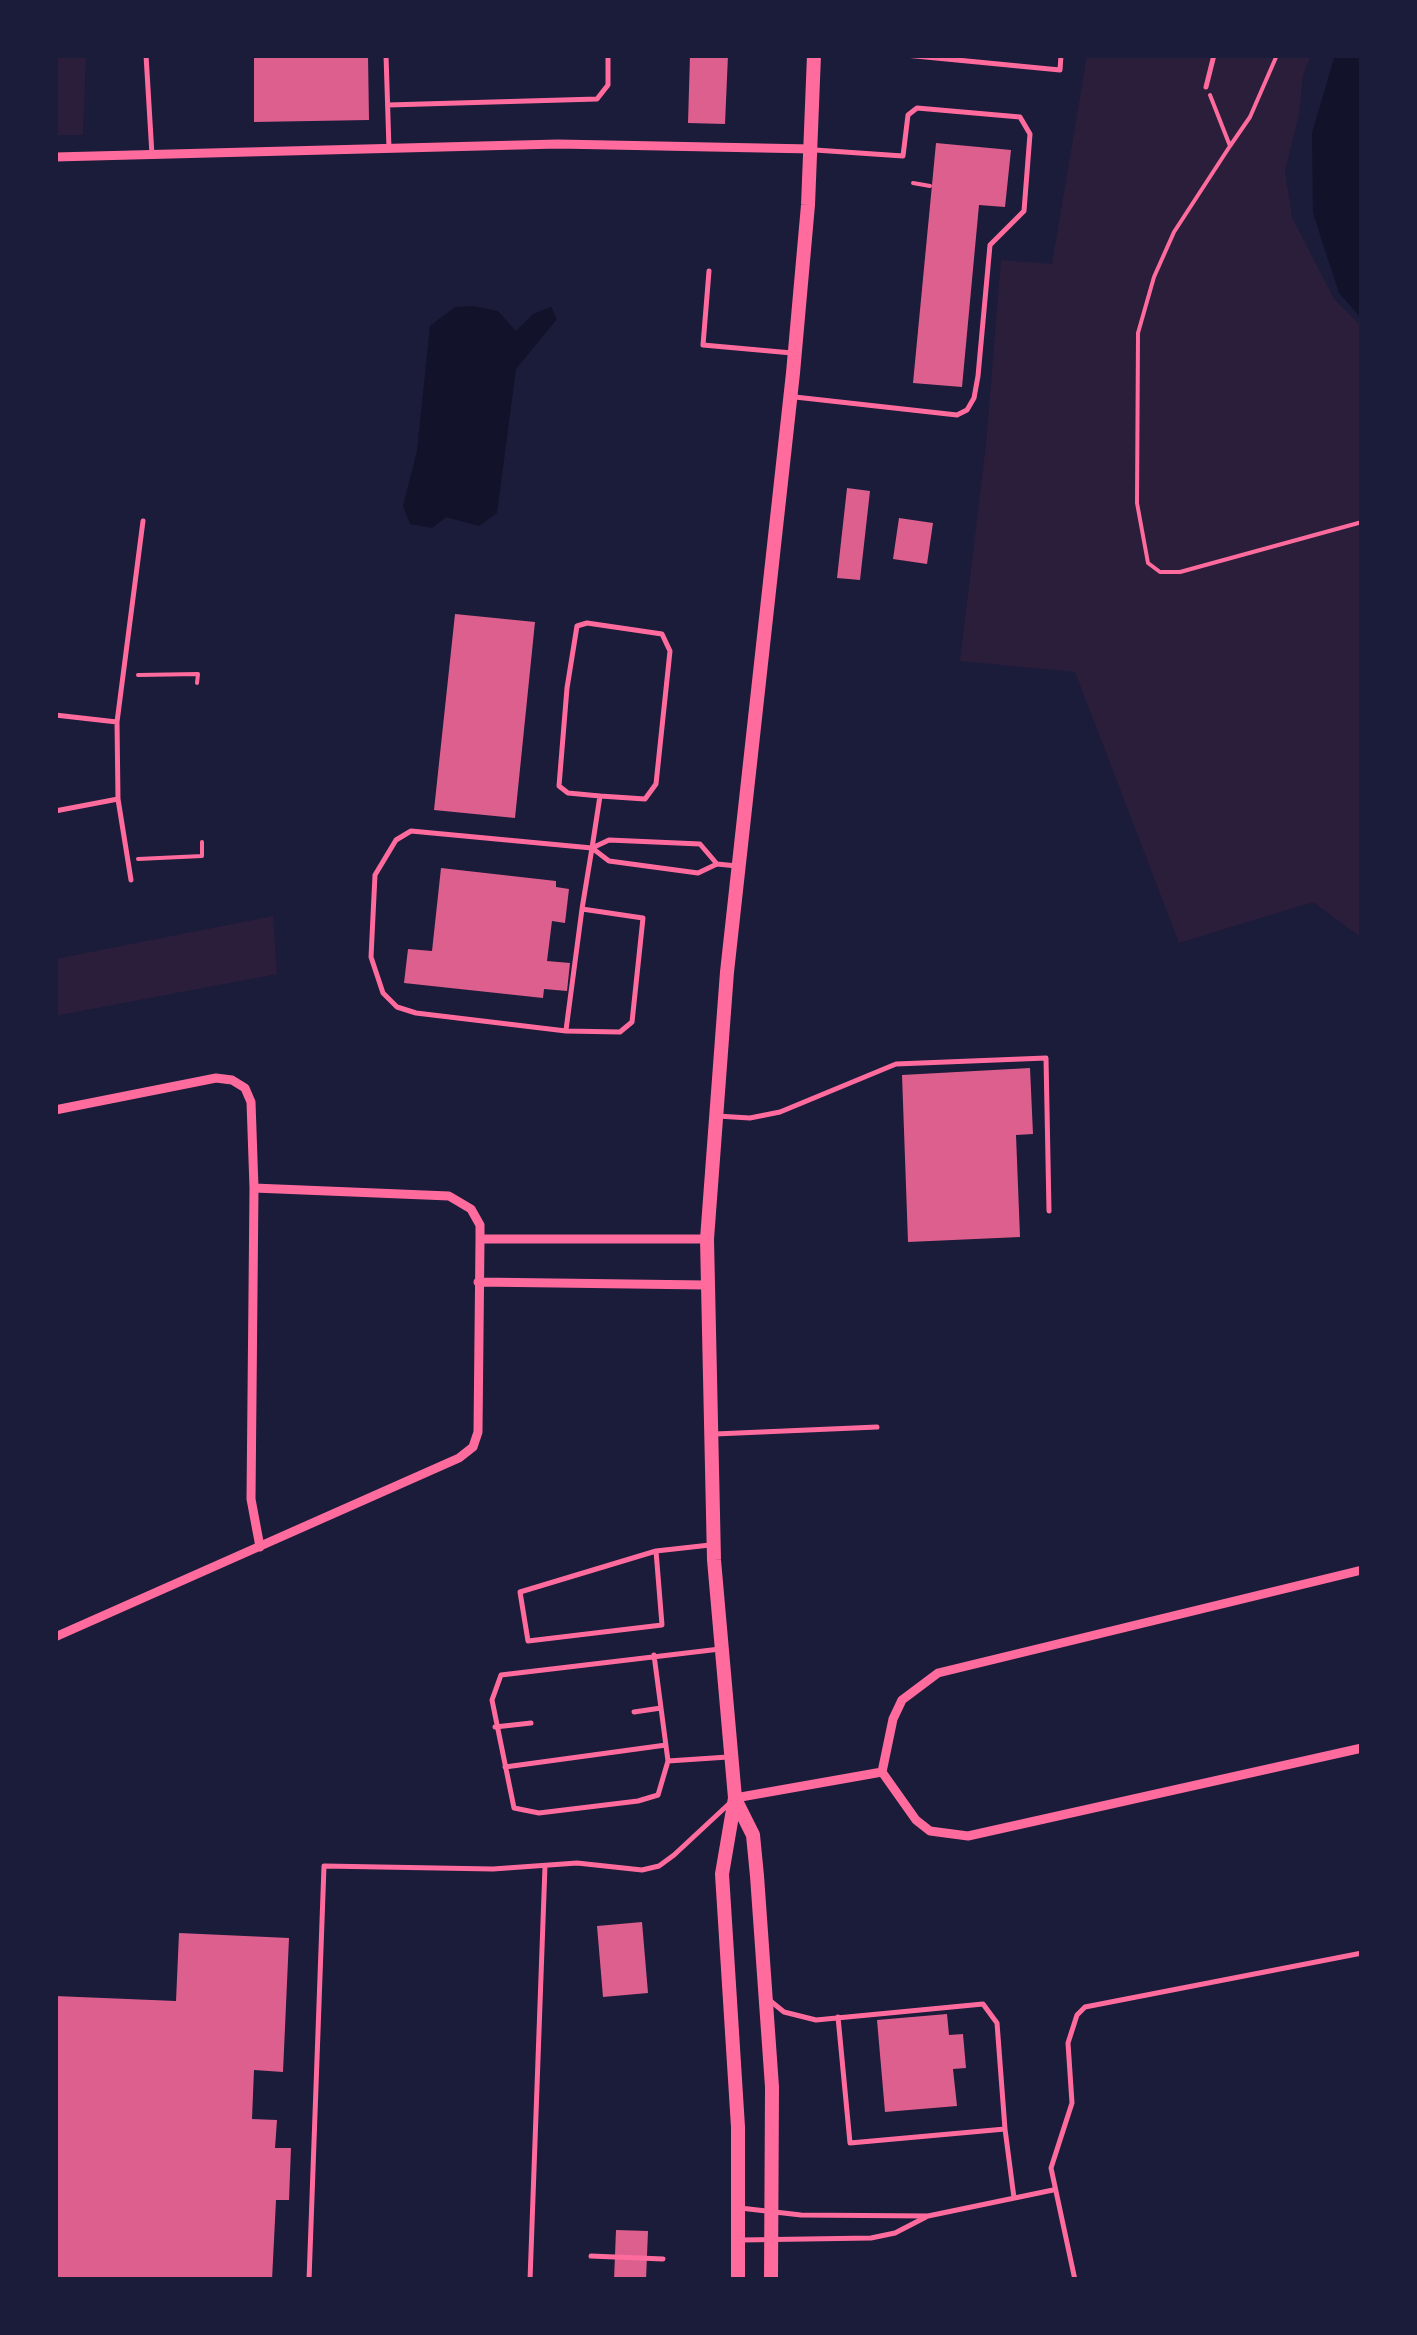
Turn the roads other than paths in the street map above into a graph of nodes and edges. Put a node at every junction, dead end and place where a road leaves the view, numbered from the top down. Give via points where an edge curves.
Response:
1 (146, 55) edge
2 (386, 55) edge
3 (608, 55) edge
4 (814, 55) edge
5 (905, 55) edge
6 (1061, 55) edge
7 (1214, 55) edge
8 (1206, 87) road end
9 (388, 106) junction
10 (388, 149) junction
11 (812, 149) junction
12 (152, 155) junction
13 (55, 156) edge
14 (709, 270) dead end
15 (795, 353) junction
16 (791, 396) junction
17 (143, 521) dead end
18 (55, 715) edge
19 (116, 722) junction
20 (600, 796) junction
21 (118, 800) junction
22 (55, 812) edge
23 (592, 848) junction
24 (717, 864) junction
25 (738, 866) junction
26 (132, 880) dead end
27 (582, 909) junction
28 (566, 1031) junction
29 (55, 1110) edge
30 (713, 1116) junction
31 (254, 1188) junction
32 (1049, 1211) dead end
33 (480, 1239) junction
34 (707, 1239) junction
35 (478, 1282) junction
36 (706, 1285) junction
37 (877, 1427) dead end
38 (710, 1434) junction
39 (713, 1544) junction
40 (260, 1547) junction
41 (656, 1551) junction
42 (1362, 1570) edge
43 (55, 1636) edge
44 (722, 1649) junction
45 (654, 1656) junction
46 (662, 1708) junction
47 (634, 1712) dead end
48 (531, 1723) dead end
49 (495, 1727) junction
50 (666, 1745) junction
51 (1362, 1748) edge
52 (731, 1757) junction
53 (668, 1761) junction
54 (504, 1767) junction
55 (882, 1772) junction
56 (735, 1798) junction
57 (545, 1866) junction
58 (1362, 1953) edge
59 (766, 1997) junction
60 (838, 2018) junction
61 (1005, 2128) junction
62 (1054, 2190) junction
63 (1014, 2198) junction
64 (738, 2208) junction
65 (774, 2212) junction
66 (928, 2216) junction
67 (738, 2240) junction
68 (774, 2241) junction
69 (591, 2256) dead end
70 (663, 2259) dead end
71 (309, 2280) edge
72 (530, 2280) edge
73 (738, 2280) edge
74 (771, 2280) edge
75 (1074, 2280) edge

1 - 12 lane
2 - 9 lane
3 - 9 lane via 608,85 598,99
4 - 11 main road
5 - 6 lane via 1060,70
7 - 8 lane
9 - 10 lane
10 - 11 street
10 - 12 street
11 - 15 main road
11 - 16 lane via 902,156 908,115 916,108 1020,117 1030,134 1024,210 990,246 978,376 966,410 956,415
12 - 13 street
14 - 15 lane via 703,346
15 - 16 main road
16 - 25 main road
17 - 19 lane
18 - 19 lane
19 - 21 lane
20 - 20 lane via 559,786 573,634 587,623 662,634 670,651 656,784 645,799
20 - 23 lane
21 - 22 lane
21 - 26 lane
23 - 24 lane via 609,861 698,872
23 - 24 lane via 609,840 700,844
23 - 27 lane
23 - 28 lane via 411,831 396,840 375,875 371,958 375,978 397,1006
24 - 25 lane
25 - 30 main road
27 - 28 lane
27 - 28 lane via 642,918 632,1022 609,1035
29 - 31 street via 232,1080 251,1102
30 - 32 lane via 780,1112 896,1064 1046,1058
30 - 34 main road
31 - 33 street via 450,1196 470,1209
31 - 40 street via 251,1499
33 - 34 street
33 - 35 street
34 - 36 main road
35 - 36 street
35 - 40 street via 473,1447
36 - 38 main road
37 - 38 lane
38 - 39 main road
39 - 41 lane
39 - 44 main road
40 - 43 street
41 - 41 lane via 520,1592 528,1641 662,1625
42 - 55 street via 938,1674 902,1700
44 - 45 lane
44 - 52 main road
45 - 46 lane
45 - 49 lane via 501,1675 492,1700
46 - 47 lane
46 - 50 lane
48 - 49 lane
49 - 54 lane
50 - 53 lane
50 - 54 lane
51 - 55 street via 968,1836 930,1831
52 - 53 lane
52 - 56 main road
53 - 54 lane via 658,1795 539,1813 514,1808
55 - 56 street
56 - 57 lane via 659,1866
56 - 59 main road via 754,1835
56 - 64 main road via 722,1874
57 - 71 lane via 324,1866
57 - 72 lane
58 - 62 lane via 1085,2008 1071,2027 1072,2103 1054,2149
59 - 60 lane via 802,2018
59 - 65 main road
60 - 61 lane via 974,2003 990,2008
60 - 61 lane via 850,2143
61 - 63 lane
62 - 63 lane
62 - 75 lane
63 - 66 lane
64 - 65 lane
64 - 67 main road
65 - 66 lane
65 - 68 main road
66 - 68 lane via 871,2238
67 - 68 lane
67 - 73 main road
68 - 74 main road
69 - 70 lane

